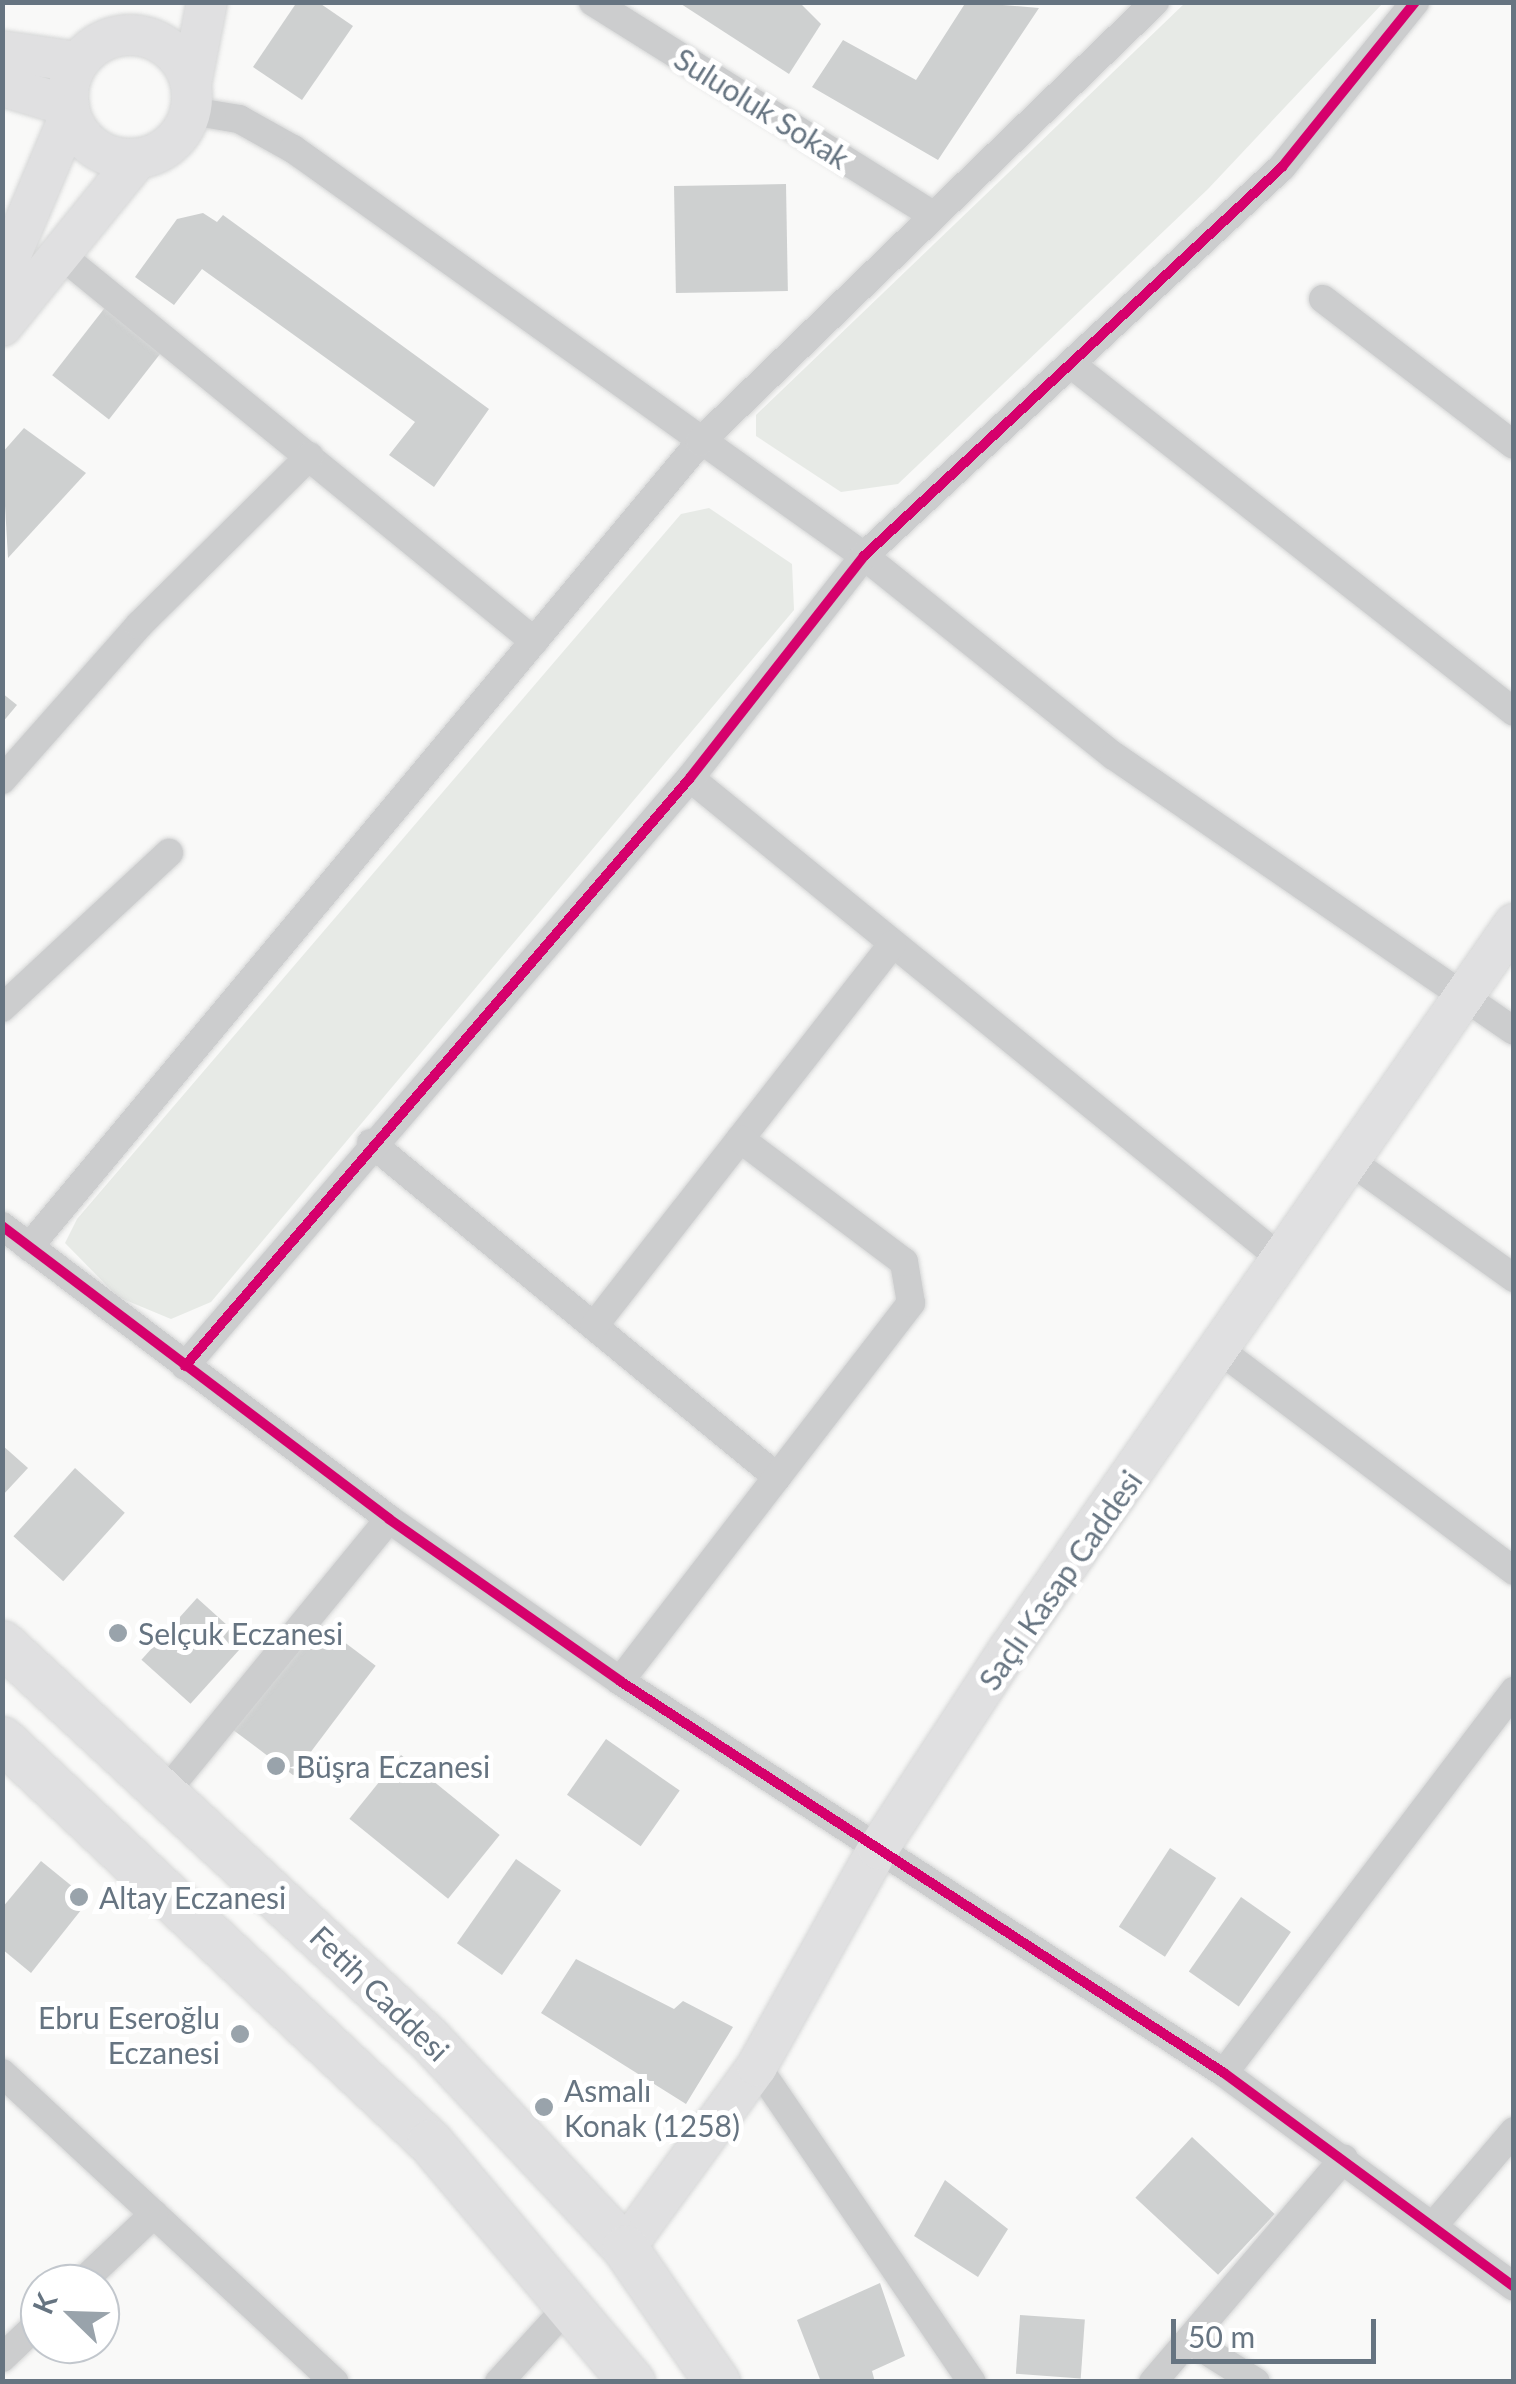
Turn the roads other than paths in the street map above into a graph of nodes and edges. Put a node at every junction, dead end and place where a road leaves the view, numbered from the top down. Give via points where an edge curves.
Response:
1 (132, 2) edge
2 (207, 2) edge
3 (592, 2) edge
4 (1154, 2) edge
5 (1415, 2) edge
6 (2, 51) edge
7 (92, 51) junction
8 (2, 86) edge
9 (191, 98) junction
10 (69, 110) junction
11 (137, 159) junction
12 (930, 214) junction
13 (61, 255) junction
14 (2, 276) edge
15 (1323, 299) dead end
16 (2, 326) edge
17 (1072, 366) junction
18 (700, 442) junction
19 (1514, 445) edge
20 (310, 456) junction
21 (864, 556) junction
22 (534, 641) junction
23 (1514, 712) edge
24 (690, 778) junction
25 (2, 780) edge
26 (169, 853) dead end
27 (1514, 924) edge
28 (892, 945) junction
29 (1460, 996) junction
30 (2, 1008) edge
31 (1514, 1032) edge
32 (740, 1139) junction
33 (371, 1143) junction
34 (1348, 1160) junction
35 (2, 1226) edge
36 (29, 1247) junction
37 (1284, 1261) junction
38 (1514, 1278) edge
39 (594, 1326) junction
40 (1221, 1351) junction
41 (185, 1366) junction
42 (777, 1478) junction
43 (389, 1519) junction
44 (1514, 1571) edge
45 (2, 1642) edge
46 (620, 1681) junction
47 (1514, 1691) edge
48 (2, 1740) edge
49 (168, 1789) junction
50 (878, 1849) junction
51 (757, 2066) junction
52 (2, 2073) edge
53 (1224, 2073) junction
54 (1514, 2131) edge
55 (1344, 2158) junction
56 (154, 2214) junction
57 (1434, 2226) junction
58 (626, 2248) junction
59 (101, 2264) edge
60 (1514, 2288) edge
61 (573, 2301) junction
62 (1194, 2343) junction
63 (334, 2382) edge
64 (499, 2382) edge
65 (632, 2382) edge
66 (716, 2382) edge
67 (972, 2382) edge
68 (1154, 2382) edge
69 (1256, 2382) edge

1 - 7 street
2 - 9 street
3 - 12 street, Suluoluk Sokak
4 - 12 street
5 - 17 street via 1282,167
6 - 7 street
7 - 9 street via 159,42
7 - 10 street
8 - 10 street
9 - 11 street via 171,144
9 - 18 street via 293,149
10 - 11 street via 103,154
10 - 14 street
11 - 13 street
12 - 18 street
13 - 16 street
13 - 20 street
15 - 19 street
17 - 21 street
17 - 23 street
18 - 21 street
18 - 22 street
20 - 22 street
20 - 25 street via 139,625
21 - 24 street
21 - 29 street via 1114,756
22 - 36 street
24 - 28 street
24 - 33 street
26 - 30 street
27 - 29 street, Saçlı Kasap Caddesi
28 - 32 street
28 - 37 street
29 - 31 street
29 - 34 street, Saçlı Kasap Caddesi
32 - 39 street
32 - 42 street via 904,1262 909,1286 904,1319
33 - 39 street
33 - 41 street
34 - 37 street, Saçlı Kasap Caddesi
34 - 38 street
35 - 36 street
36 - 41 street
37 - 40 street, Saçlı Kasap Caddesi
39 - 42 street
40 - 44 street
40 - 50 street, Saçlı Kasap Caddesi
41 - 43 street
42 - 46 street
43 - 46 street
43 - 49 street
45 - 49 main road, Fetih Caddesi
46 - 50 street
47 - 53 street
48 - 61 main road via 430,2142
49 - 58 main road, Fetih Caddesi via 428,2038
50 - 51 street, Saçlı Kasap Caddesi
50 - 53 street
51 - 58 street, Saçlı Kasap Caddesi
51 - 67 street
52 - 56 street
53 - 55 street
54 - 57 street
55 - 57 street
55 - 62 street
56 - 59 street
56 - 63 street
57 - 60 street
58 - 66 main road, Fetih Caddesi
61 - 64 street
61 - 65 main road
62 - 68 street
62 - 69 street

